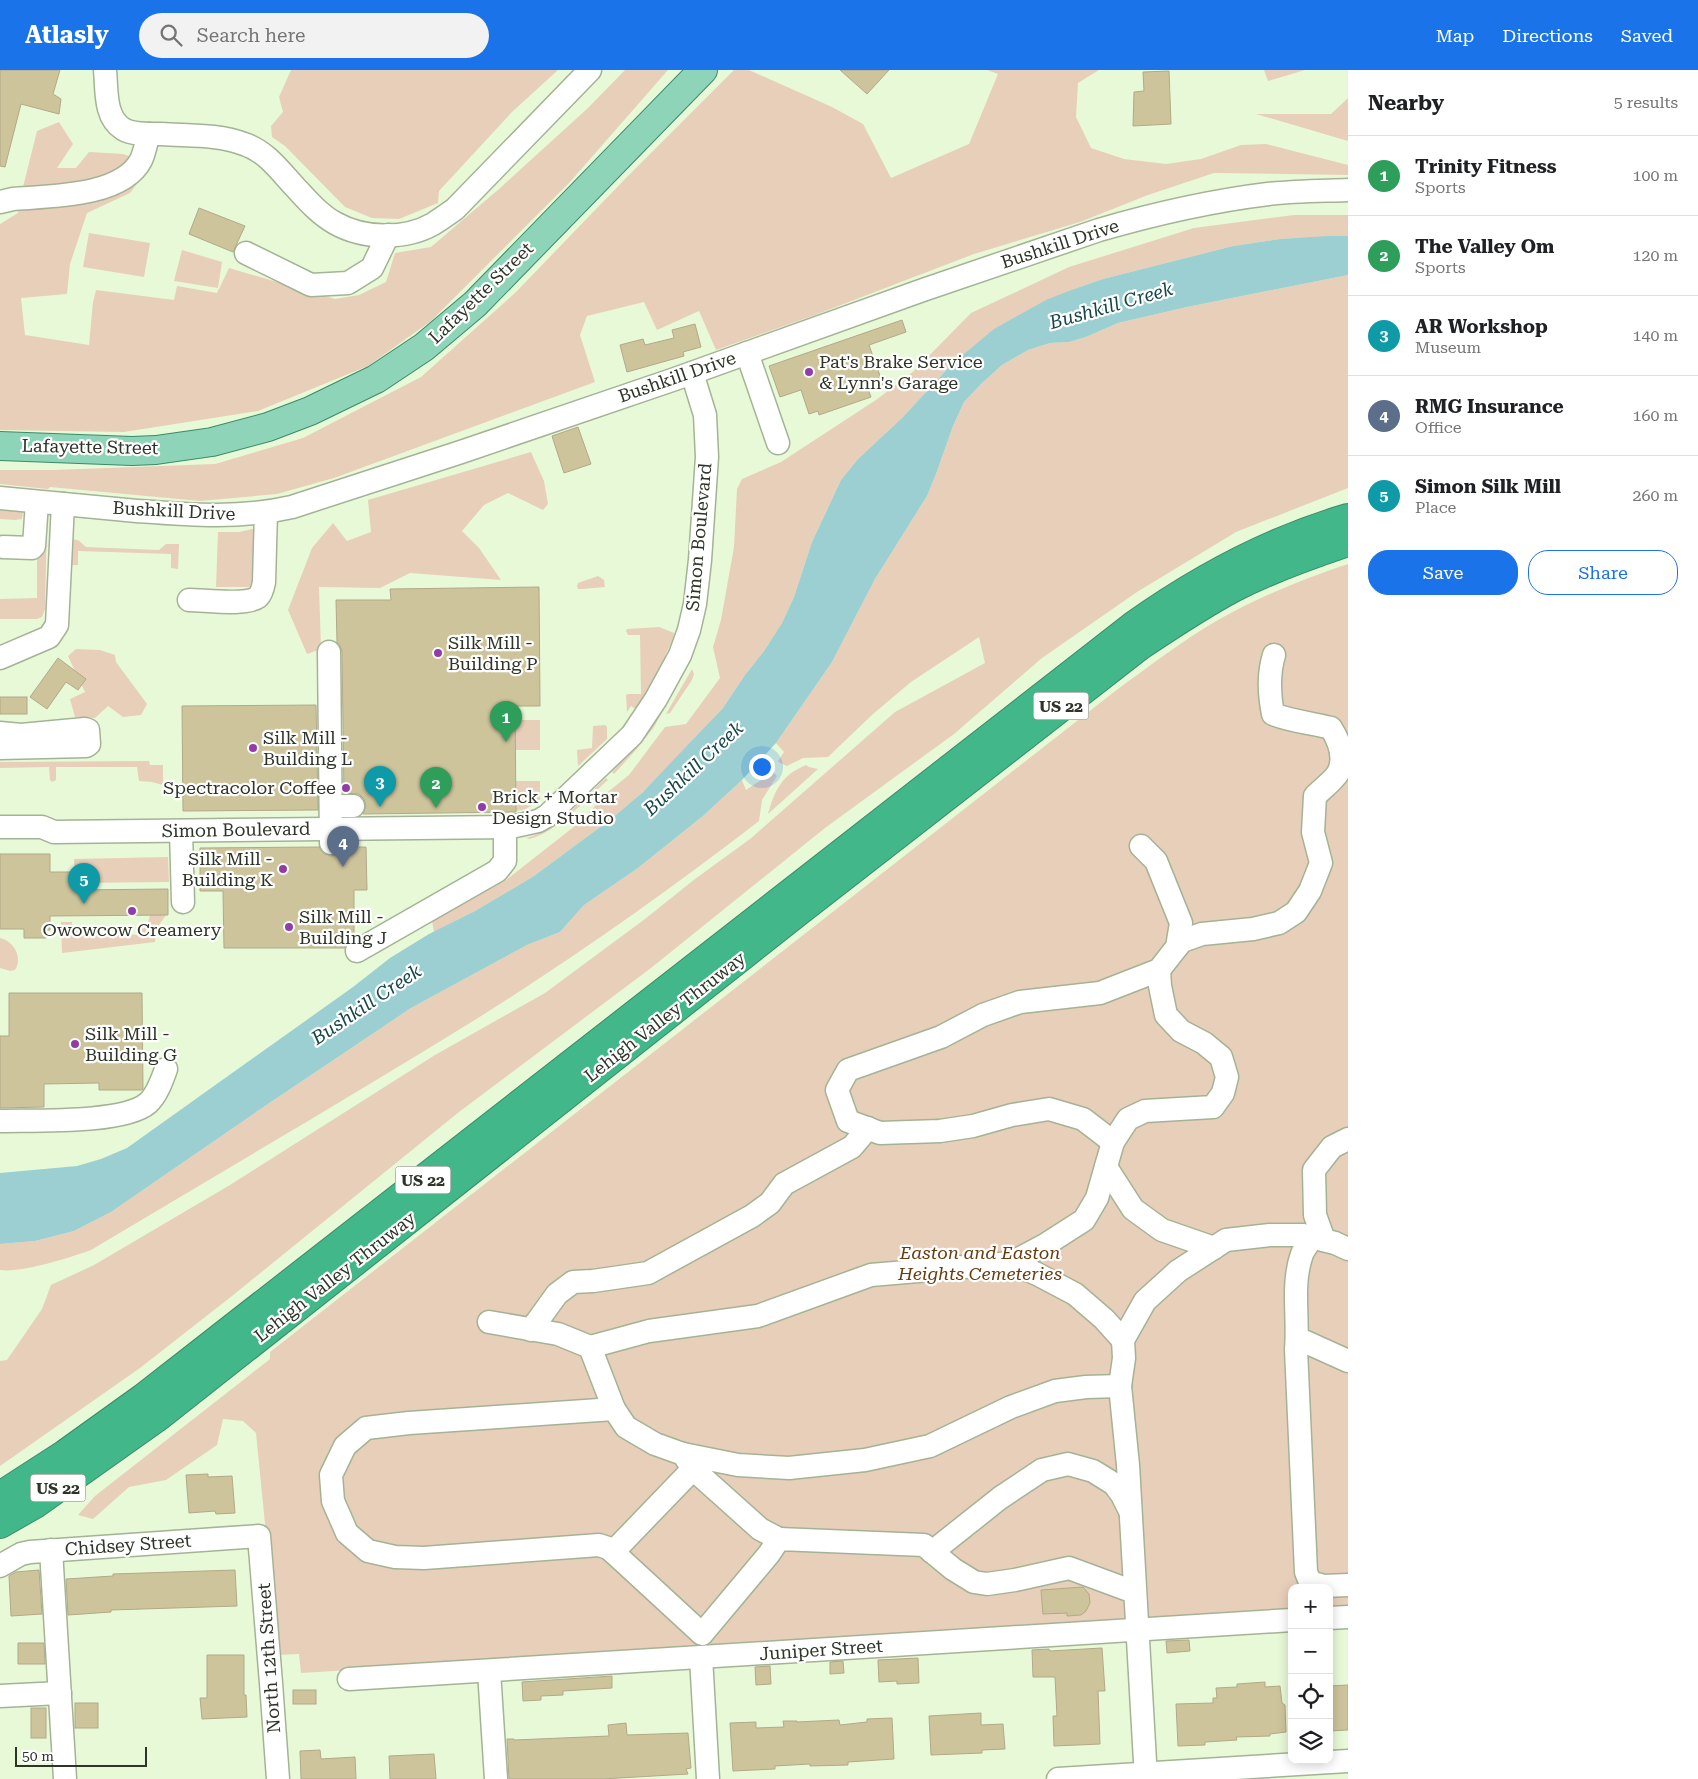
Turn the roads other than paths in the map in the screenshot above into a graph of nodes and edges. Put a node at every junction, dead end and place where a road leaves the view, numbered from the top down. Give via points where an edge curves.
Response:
1 (105, 70) edge
2 (590, 70) edge
3 (703, 70) edge
4 (149, 134) junction
5 (1348, 190) edge
6 (0, 202) edge
7 (388, 235) junction
8 (246, 253) dead end
9 (747, 353) junction
10 (692, 373) junction
11 (778, 443) dead end
12 (0, 446) edge
13 (0, 498) edge
14 (37, 502) junction
15 (63, 504) junction
16 (266, 512) junction
17 (1348, 518) edge
18 (1348, 542) edge
19 (3, 547) dead end
20 (189, 600) dead end
21 (330, 652) dead end
22 (1274, 655) dead end
23 (0, 658) edge
24 (0, 733) edge
25 (0, 748) edge
26 (0, 827) edge
27 (505, 828) junction
28 (181, 831) junction
29 (54, 832) junction
30 (331, 837) junction
31 (0, 838) edge
32 (1141, 846) dead end
33 (183, 902) dead end
34 (1177, 947) junction
35 (357, 951) dead end
36 (1159, 970) junction
37 (166, 1069) dead end
38 (0, 1120) edge
39 (868, 1128) junction
40 (1348, 1139) edge
41 (1113, 1142) junction
42 (1106, 1167) junction
43 (1318, 1239) junction
44 (1214, 1248) junction
45 (1348, 1249) edge
46 (1011, 1263) junction
47 (489, 1322) dead end
48 (531, 1330) junction
49 (1297, 1338) junction
50 (1123, 1340) junction
51 (590, 1347) junction
52 (1348, 1361) edge
53 (1120, 1386) junction
54 (614, 1409) junction
55 (688, 1462) junction
56 (0, 1496) edge
57 (1130, 1512) junction
58 (0, 1524) edge
59 (259, 1536) joint
60 (778, 1539) junction
61 (51, 1550) junction
62 (613, 1552) junction
63 (932, 1552) junction
64 (0, 1566) edge
65 (1348, 1584) edge
66 (1134, 1592) junction
67 (1348, 1617) edge
68 (1333, 1618) edge
69 (1288, 1620) edge
70 (1136, 1630) junction
71 (702, 1634) junction
72 (702, 1657) junction
73 (489, 1670) junction
74 (349, 1679) dead end
75 (60, 1694) junction
76 (0, 1696) edge
77 (1348, 1761) edge
78 (1302, 1772) edge
79 (1145, 1776) edge
80 (65, 1779) edge
81 (278, 1779) edge
82 (496, 1779) edge
83 (708, 1779) edge
84 (1058, 1779) edge

1 - 4 street via 111,116 124,129
2 - 7 street via 455,208 433,224 410,233
3 - 12 main road, Lafayette Street via 475,304 424,347 376,379 310,411 268,427 212,442 132,451
4 - 6 street via 141,160 128,176 98,190
4 - 7 street via 222,138 244,144 260,151 316,210 335,223 356,232
5 - 9 street, Bushkill Drive via 1266,194 1147,216 923,290
7 - 8 street via 372,268 348,283 311,285
9 - 10 street, Bushkill Drive
9 - 11 street
10 - 16 street, Bushkill Drive via 363,484
10 - 27 street, Simon Boulevard via 705,415 707,457 695,604 680,655 644,719 618,750 547,816
13 - 14 street, Bushkill Drive
14 - 15 street, Bushkill Drive
14 - 19 street via 34,546
15 - 16 street, Bushkill Drive via 202,516
15 - 23 street via 57,625 49,637
16 - 20 street via 264,582 258,597 241,602
17 - 56 highway, Lehigh Valley Thruway / US 22 via 1302,533 1239,560 1171,599 1132,626 143,1398
18 - 58 highway, Lehigh Valley Thruway / US 22 via 1234,588 1141,645 159,1416 36,1504
21 - 30 street via 342,806
22 - 34 street via 1269,693 1273,714 1331,728 1338,739 1342,758 1338,773 1315,796 1313,832 1321,863 1310,891 1296,912 1279,923 1202,934 1182,941
24 - 25 street via 21,735 85,729 89,733 86,746
26 - 29 street, Simon Boulevard via 42,827
27 - 30 street, Simon Boulevard
27 - 35 street via 505,861 497,871
28 - 29 street, Simon Boulevard
28 - 30 street, Simon Boulevard
28 - 33 street
29 - 31 street, Simon Boulevard via 42,838
32 - 34 street via 1156,861 1181,923
34 - 36 street
36 - 39 street via 1100,993 1020,1002 983,1015 941,1037 848,1070 837,1090 848,1121
36 - 41 street via 1166,1014 1181,1031 1204,1043 1221,1058 1227,1077 1223,1093 1213,1108 1146,1111 1128,1119
37 - 38 street via 148,1103 133,1111 99,1119
39 - 41 street via 880,1133 940,1131 1050,1109 1083,1119
39 - 48 street via 852,1147 784,1184 770,1203 752,1216 648,1272 573,1282 557,1294
40 - 43 street via 1332,1147 1314,1170 1314,1215
41 - 42 street
42 - 44 street via 1133,1209 1162,1230
42 - 46 street via 1097,1198 1084,1220
43 - 44 street via 1270,1235 1226,1240
43 - 45 street
43 - 49 street via 1302,1253 1296,1284
44 - 50 street via 1178,1271 1145,1301
46 - 50 street via 1075,1294
46 - 51 street via 871,1275 758,1316 649,1331
47 - 48 street
48 - 51 street via 558,1334
49 - 52 street
49 - 65 street via 1306,1572 1310,1582 1324,1586
50 - 53 street
51 - 54 street
53 - 55 street via 1055,1391 1011,1407 930,1446 865,1460 789,1468
53 - 57 street
54 - 55 street via 626,1427
54 - 62 street via 366,1428 345,1446 331,1475 333,1501 347,1533 368,1551 395,1557 424,1558 599,1545
55 - 60 street via 760,1529
55 - 62 street
57 - 63 street via 1114,1484 1093,1471 1068,1464 1042,1470 1000,1498
57 - 66 street
59 - 61 street, Chidsey Street
59 - 81 street, North 12th Street
60 - 63 street via 924,1545
60 - 71 street
61 - 64 street, Chidsey Street via 21,1554
61 - 75 street
62 - 71 street
63 - 66 street via 974,1582 986,1584 1014,1580 1069,1568
66 - 70 street
67 - 68 street
69 - 70 street, Juniper Street
70 - 72 street, Juniper Street
70 - 79 street
71 - 72 street
72 - 73 street, Juniper Street
72 - 83 street
73 - 74 street, Juniper Street
73 - 82 street
75 - 76 street
75 - 80 street
77 - 78 street
78 - 79 street
79 - 84 street

